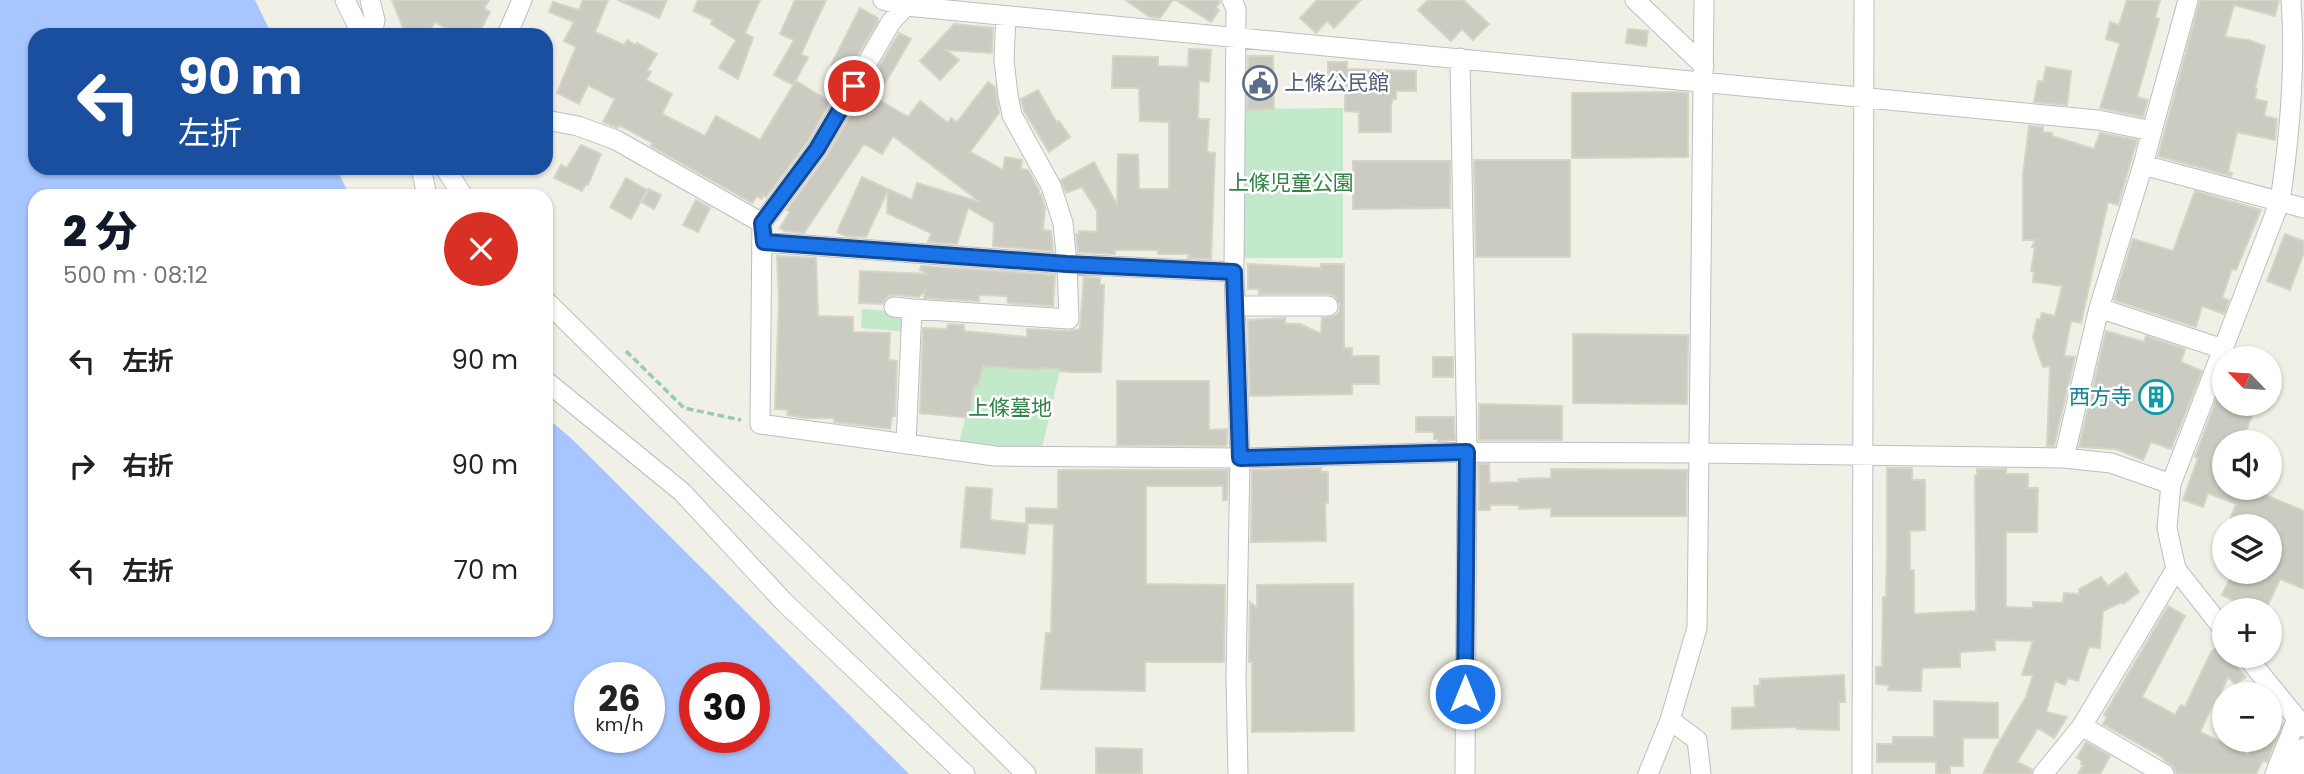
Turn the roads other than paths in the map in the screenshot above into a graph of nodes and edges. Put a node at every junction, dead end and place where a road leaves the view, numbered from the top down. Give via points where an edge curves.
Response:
1 (345, 0) edge
2 (370, 0) edge
3 (522, 0) edge
4 (883, 0) edge
5 (1232, 0) edge
6 (1634, 0) edge
7 (1704, 0) edge
8 (1864, 0) edge
9 (2188, 0) edge
10 (2291, 0) edge
11 (908, 3) edge
12 (1006, 16) junction
13 (359, 28) edge
14 (373, 28) edge
15 (511, 28) edge
16 (1235, 39) junction
17 (1460, 58) junction
18 (1704, 75) junction
19 (1865, 98) junction
20 (553, 121) edge
21 (2152, 131) junction
22 (2143, 165) junction
23 (2280, 201) junction
24 (2304, 208) edge
25 (763, 233) junction
26 (1067, 264) junction
27 (1234, 272) junction
28 (1235, 306) junction
29 (1328, 306) dead end
30 (553, 308) edge
31 (2099, 308) junction
32 (2214, 346) edge
33 (2224, 346) edge
34 (2212, 378) edge
35 (553, 387) edge
36 (906, 444) junction
37 (1467, 452) junction
38 (1699, 453) junction
39 (1863, 455) junction
40 (1240, 458) junction
41 (2064, 458) junction
42 (2171, 484) junction
43 (2176, 569) junction
44 (2212, 615) edge
45 (2256, 668) edge
46 (1670, 720) junction
47 (2300, 722) edge
48 (2081, 726) junction
49 (2304, 748) edge
50 (965, 774) edge
51 (1026, 774) edge
52 (1238, 774) edge
53 (1465, 774) edge
54 (1648, 774) edge
55 (1701, 774) edge
56 (1862, 774) edge
57 (2043, 774) edge
58 (2164, 774) edge
59 (2274, 774) edge
60 (2294, 774) edge

1 - 13 street
2 - 14 street
3 - 15 street
4 - 11 street
5 - 16 street
6 - 18 street
7 - 18 street
8 - 19 street
9 - 21 street
10 - 23 street via 2293,54
11 - 12 street
11 - 25 street via 891,22
12 - 16 street
12 - 26 street via 1004,60 1012,115 1051,186 1063,223
16 - 17 street
16 - 27 street
17 - 18 street
17 - 37 street
18 - 19 street
18 - 38 street
19 - 21 street via 2058,115
19 - 39 street
20 - 25 street via 616,140
21 - 22 street
22 - 23 street
22 - 31 street
23 - 24 street
23 - 33 street
25 - 26 street
25 - 36 street via 760,424
26 - 27 street
26 - 36 street via 1069,319 903,308
27 - 28 street
28 - 29 street
28 - 40 street
30 - 51 street
31 - 32 street
31 - 41 street
34 - 42 street
35 - 50 street via 682,492 784,602
36 - 40 street via 995,456
37 - 38 street
37 - 40 street
37 - 53 street
38 - 39 street
38 - 46 street via 1696,628
39 - 41 street
39 - 56 street
40 - 52 street
41 - 42 street via 2111,463
42 - 43 street via 2167,528
43 - 44 street
43 - 48 street
45 - 47 street
46 - 54 street
46 - 55 street via 1697,740
47 - 59 street
48 - 57 street
48 - 58 street
49 - 60 street

